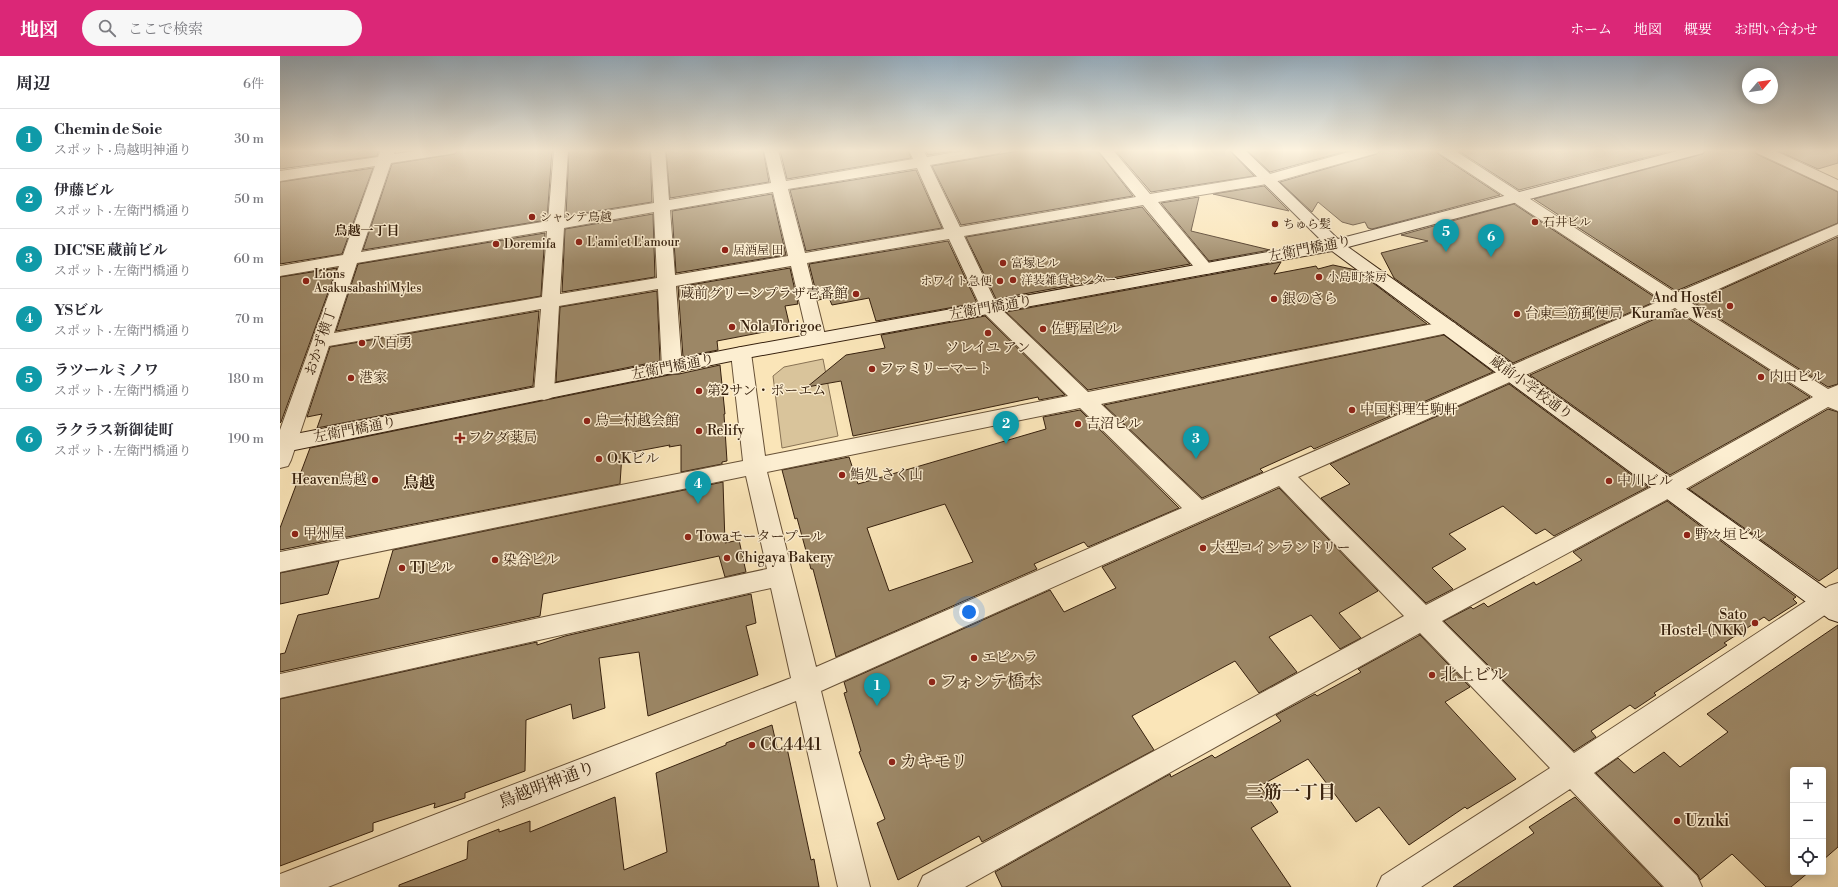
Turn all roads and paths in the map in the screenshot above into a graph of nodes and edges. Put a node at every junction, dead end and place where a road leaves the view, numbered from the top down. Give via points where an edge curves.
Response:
1 (374, 189) edge
2 (558, 189) edge
3 (661, 189) edge
4 (764, 189) edge
5 (781, 189) edge
6 (934, 189) edge
7 (1138, 189) edge
8 (1208, 189) edge
9 (1277, 189) edge
10 (1504, 189) edge
11 (1549, 189) edge
12 (1517, 197) junction
13 (1147, 199) junction
14 (662, 206) junction
15 (556, 224) junction
16 (1838, 229) edge
17 (954, 232) junction
18 (1335, 245) junction
19 (797, 258) junction
20 (349, 259) junction
21 (1205, 269) junction
22 (280, 271) edge
23 (666, 281) junction
24 (550, 301) junction
25 (1676, 301) junction
26 (989, 308) junction
27 (1448, 327) junction
28 (817, 339) junction
29 (321, 341) junction
30 (741, 353) junction
31 (672, 368) junction
32 (1512, 374) junction
33 (544, 393) junction
34 (1835, 398) edge
35 (1085, 400) junction
36 (282, 449) edge
37 (755, 467) junction
38 (1282, 475) junction
39 (1668, 488) junction
40 (1199, 511) junction
41 (280, 562) edge
42 (781, 576) junction
43 (1834, 602) edge
44 (1423, 619) junction
45 (807, 684) junction
46 (280, 686) edge
47 (1572, 771) junction
48 (288, 887) edge
49 (854, 887) edge
50 (934, 887) edge
51 (1393, 887) edge
52 (1686, 887) edge

1 - 20 street, おかず横丁
2 - 15 street
3 - 14 street
4 - 14 street
5 - 19 street
6 - 17 street
7 - 13 street
8 - 13 street
9 - 18 street, 蔵前小学校通り
10 - 12 street
11 - 12 street, 左衛門橋通り
12 - 18 street, 左衛門橋通り
12 - 25 street
13 - 17 street
13 - 21 street
14 - 15 street
14 - 23 street
15 - 20 street
15 - 24 street
16 - 25 street, 鳥越明神通り
17 - 19 street
17 - 26 street
18 - 21 street, 左衛門橋通り
18 - 27 street, 蔵前小学校通り
19 - 23 street
19 - 28 street
20 - 22 street
20 - 29 street, おかず横丁
21 - 26 street, 左衛門橋通り
23 - 24 street
23 - 31 street
24 - 29 street
24 - 33 street
25 - 32 street, 鳥越明神通り
25 - 34 street
26 - 28 street, 左衛門橋通り
26 - 35 street
27 - 32 street, 蔵前小学校通り
27 - 35 street
28 - 30 street, 左衛門橋通り
29 - 36 street, おかず横丁
30 - 31 street, 左衛門橋通り
30 - 37 street
31 - 33 street, 左衛門橋通り
32 - 38 street, 鳥越明神通り
32 - 39 street, 蔵前小学校通り
33 - 36 street, 左衛門橋通り
34 - 39 street
35 - 37 street
35 - 40 street
37 - 41 street
37 - 42 street
38 - 40 street, 鳥越明神通り
38 - 44 street
39 - 43 street, 蔵前小学校通り
39 - 44 street
40 - 45 street, 鳥越明神通り
42 - 45 street
42 - 46 street
43 - 47 street
44 - 47 street
44 - 50 street
45 - 48 street, 鳥越明神通り
45 - 49 street
47 - 51 street
47 - 52 street

